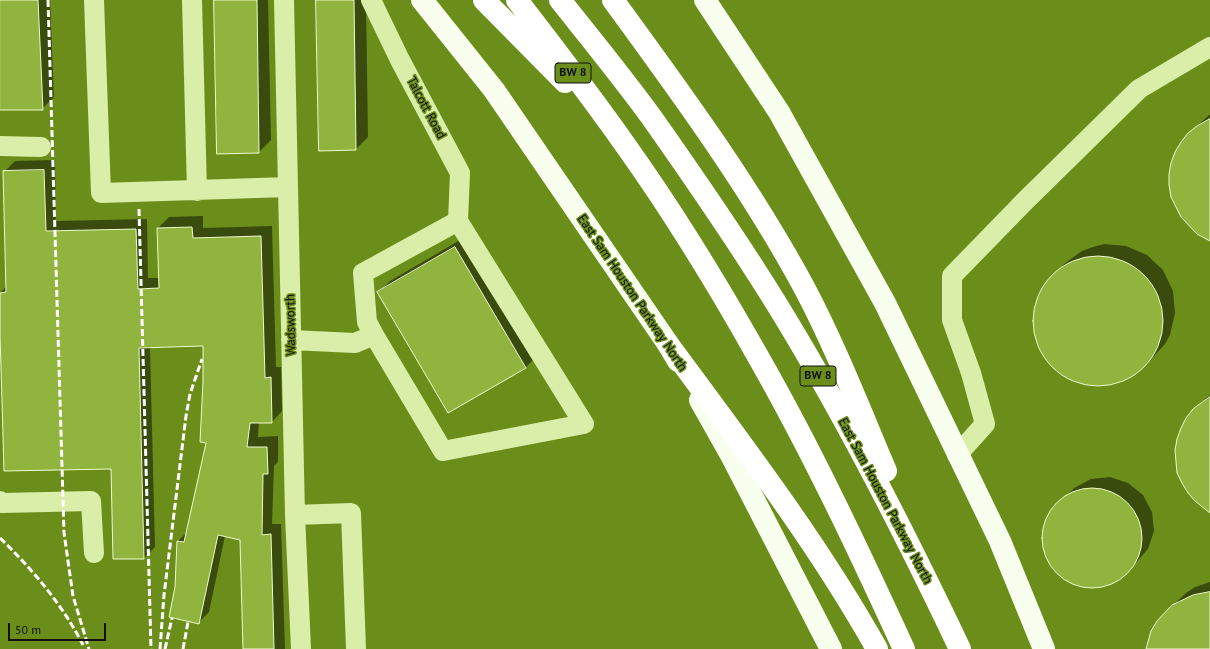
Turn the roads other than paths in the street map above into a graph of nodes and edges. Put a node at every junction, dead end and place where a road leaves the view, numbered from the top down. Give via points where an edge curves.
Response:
1 (94, 0) edge
2 (192, 0) edge
3 (284, 0) edge
4 (371, 0) edge
5 (422, 0) edge
6 (484, 0) edge
7 (517, 0) edge
8 (560, 0) edge
9 (574, 0) edge
10 (613, 0) edge
11 (706, 0) edge
12 (1210, 47) edge
13 (651, 117) junction
14 (0, 146) edge
15 (40, 147) dead end
16 (627, 147) junction
17 (288, 187) junction
18 (197, 191) junction
19 (458, 221) junction
20 (374, 335) junction
21 (291, 340) junction
22 (668, 344) junction
23 (957, 455) junction
24 (0, 501) edge
25 (295, 515) junction
26 (94, 553) dead end
27 (301, 649) edge
28 (356, 649) edge
29 (831, 649) edge
30 (877, 649) edge
31 (904, 649) edge
32 (961, 649) edge
33 (1044, 649) edge

1 - 18 lane via 101,193
2 - 18 lane
3 - 17 lane, Wadsworth
4 - 19 lane, Talcott Road via 460,173
5 - 22 main road, East Sam Houston Parkway North via 494,90
6 - 16 highway
7 - 16 highway, BW 8
8 - 13 highway, East Sam Houston Parkway North / BW 8
9 - 13 highway
10 - 32 highway via 736,174 804,289 839,360
11 - 23 main road via 779,112 885,303
12 - 23 lane via 1140,89 952,276 952,320 972,372 985,424
13 - 32 highway, East Sam Houston Parkway North / BW 8 via 734,237 776,304 893,512
14 - 15 lane
16 - 31 highway, BW 8 via 681,229 756,353 826,484
17 - 18 lane
17 - 21 lane, Wadsworth
19 - 20 lane via 363,272 367,322
19 - 20 lane via 584,424 443,450
20 - 21 lane via 355,343
21 - 25 lane, Wadsworth
22 - 29 main road, East Sam Houston Parkway North via 731,455
22 - 30 highway via 826,565
23 - 33 main road via 1000,541
24 - 26 lane via 92,501
25 - 27 lane, Wadsworth
25 - 28 lane via 351,513

